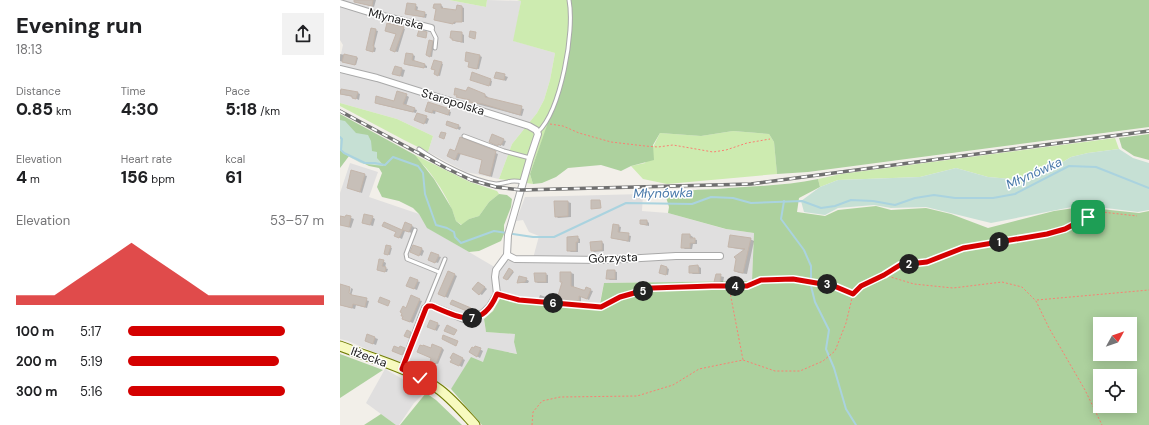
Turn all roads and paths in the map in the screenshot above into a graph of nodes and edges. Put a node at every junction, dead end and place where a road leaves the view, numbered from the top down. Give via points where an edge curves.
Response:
1 (569, 0) edge
2 (340, 3) edge
3 (432, 28) joint
4 (435, 48) dead end
5 (340, 69) edge
6 (544, 125) junction
7 (538, 132) junction
8 (464, 136) dead end
9 (770, 139) dead end
10 (420, 150) dead end
11 (530, 158) junction
12 (523, 182) junction
13 (1137, 216) dead end
14 (414, 230) dead end
15 (507, 255) junction
16 (720, 256) dead end
17 (445, 259) dead end
18 (439, 272) junction
19 (884, 275) junction
20 (729, 286) junction
21 (1149, 290) edge
22 (497, 294) junction
23 (853, 294) junction
24 (1036, 300) junction
25 (599, 307) joint
26 (426, 308) junction
27 (340, 346) edge
28 (743, 360) junction
29 (402, 369) junction
30 (475, 425) edge
31 (532, 425) edge
32 (1102, 425) edge

1 - 6 lane via 567,58 562,83
2 - 3 street, Młynarska
3 - 4 lane, Młynarska via 436,38
5 - 7 street, Staropolska via 377,78 529,126
6 - 7 lane
6 - 9 path via 557,124 579,134 611,142 658,147 673,145 713,152
7 - 11 street
8 - 11 lane
10 - 12 lane via 472,177 494,184
11 - 12 street
12 - 15 street via 509,232
13 - 19 path via 1102,212 1065,229 963,248 927,262 900,265
14 - 18 lane via 406,254 407,259
15 - 16 street, Górzysta via 515,259 606,260
15 - 22 street via 496,270
17 - 18 lane
18 - 26 lane
19 - 23 path via 861,286
19 - 24 path via 914,284 953,288 1002,282 1022,287
20 - 23 path via 747,286 761,280 793,279 834,286
20 - 25 path via 652,288 620,297
20 - 28 path
21 - 24 path
22 - 25 lane via 519,300
22 - 26 street via 490,306 475,318 464,319 432,306
23 - 28 path via 846,324 835,351 823,361 800,372 774,371
24 - 32 path
26 - 29 street
27 - 29 main road, Iłżecka
28 - 31 path via 699,369 673,385 637,396 560,397 542,401 533,412
29 - 30 main road, Iłżecka via 439,389

